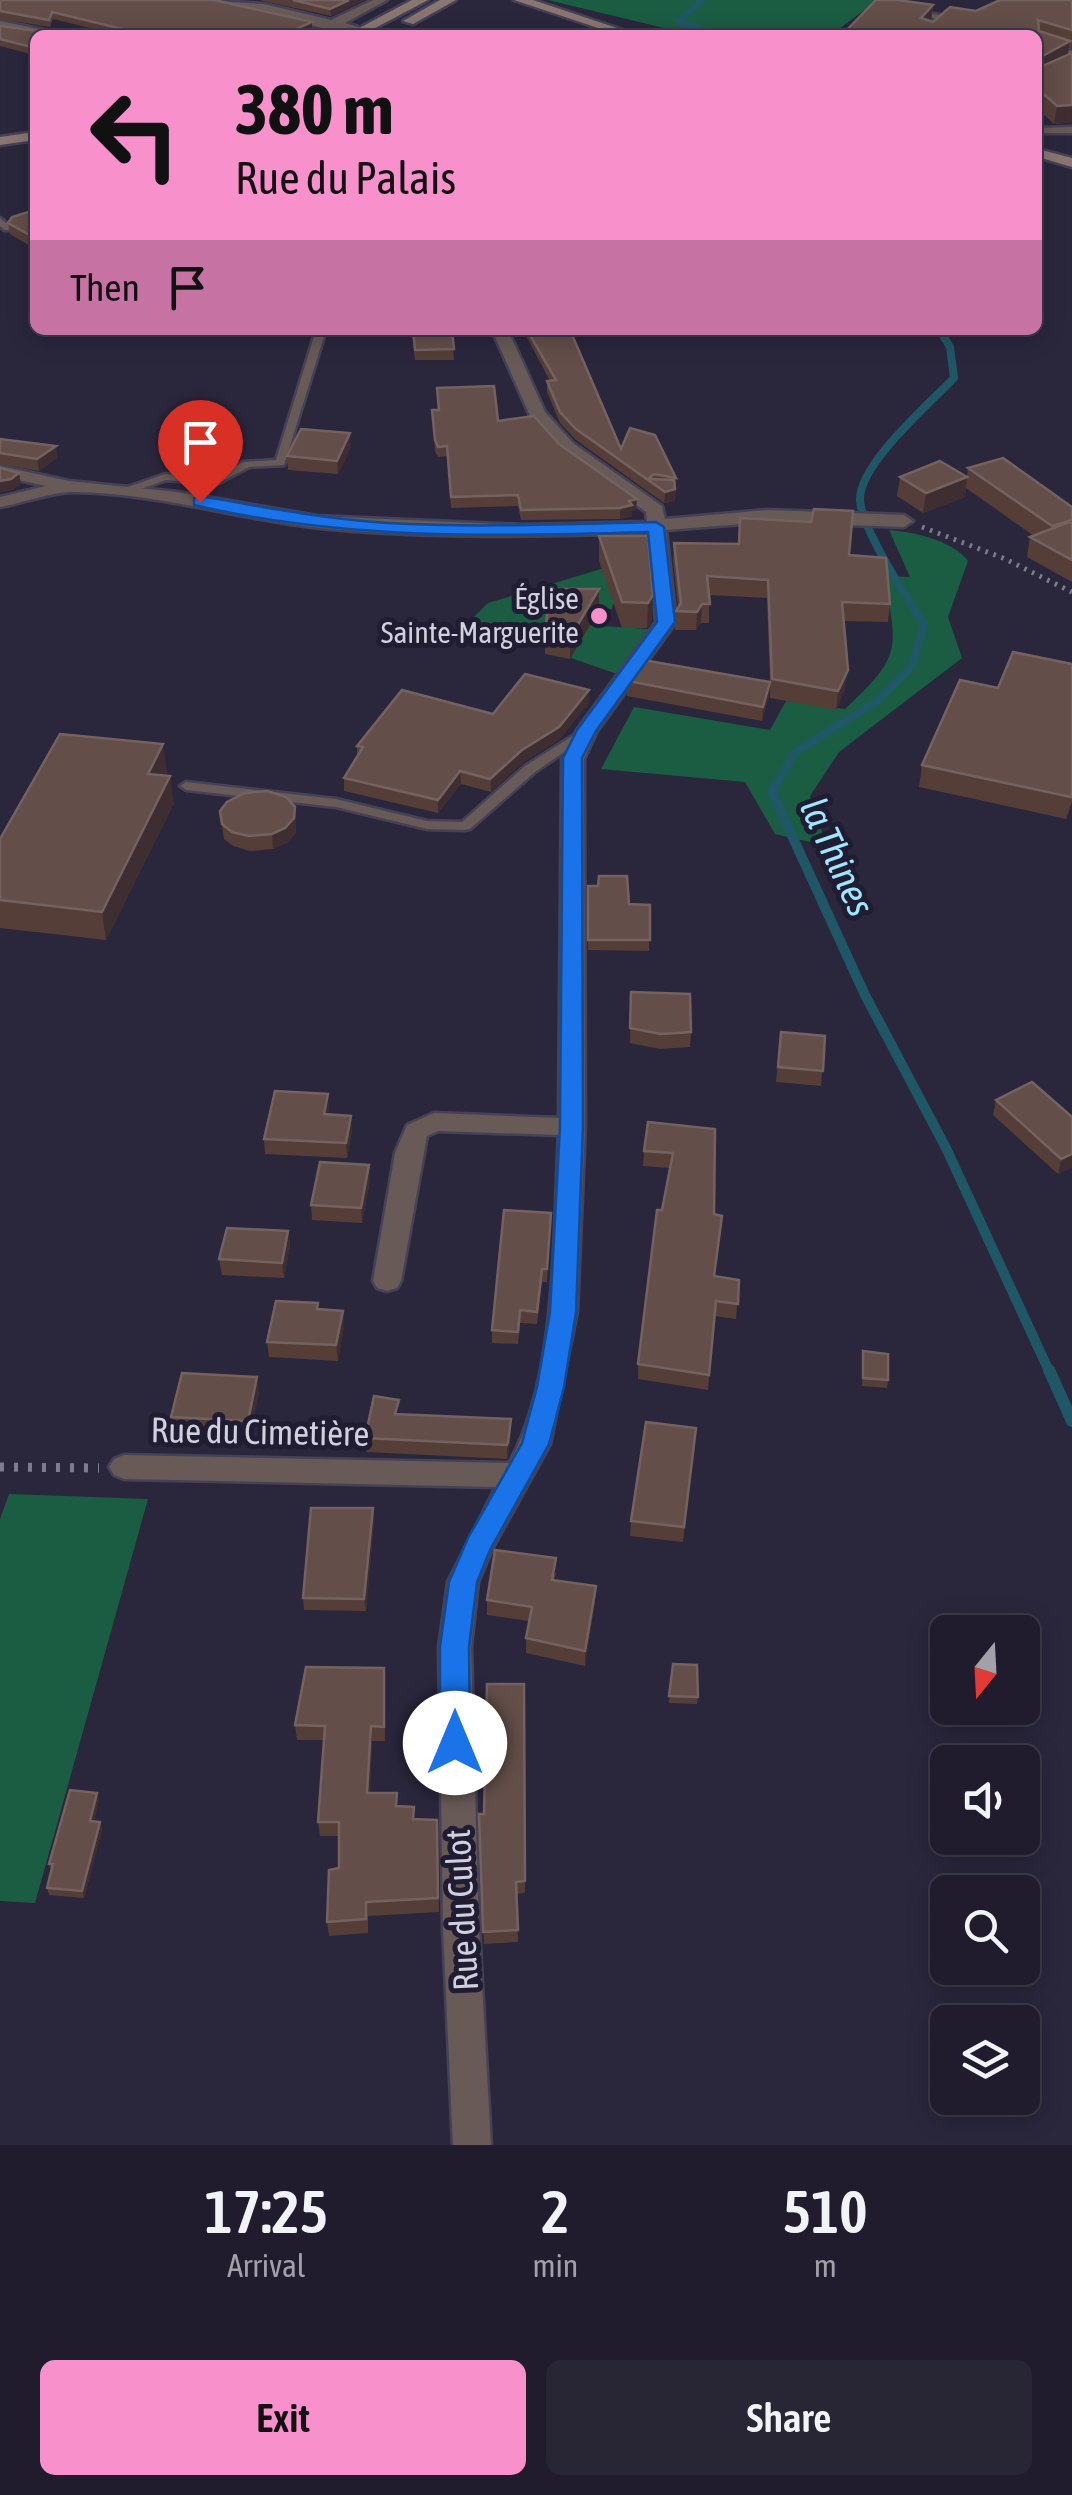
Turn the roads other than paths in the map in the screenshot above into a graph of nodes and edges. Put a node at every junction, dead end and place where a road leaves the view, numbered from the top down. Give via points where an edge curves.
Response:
1 (205, 0) edge
2 (422, 0) edge
3 (450, 0) edge
4 (520, 0) edge
5 (381, 2) edge
6 (908, 12) edge
7 (334, 24) junction
8 (0, 25) edge
9 (321, 30) edge
10 (349, 30) edge
11 (363, 30) edge
12 (390, 30) edge
13 (616, 30) edge
14 (932, 30) edge
15 (30, 31) edge
16 (1042, 43) edge
17 (1072, 54) edge
18 (1042, 130) edge
19 (1072, 130) edge
20 (30, 137) edge
21 (0, 141) edge
22 (1042, 153) edge
23 (1072, 162) edge
24 (319, 335) edge
25 (502, 335) edge
26 (0, 471) edge
27 (69, 486) junction
28 (126, 491) junction
29 (0, 502) edge
30 (655, 518) junction
31 (904, 521) road end
32 (587, 730) junction
33 (186, 786) dead end
34 (572, 1126) junction
35 (386, 1281) dead end
36 (124, 1467) road end
37 (518, 1475) junction
38 (472, 2145) edge

1 - 7 street
2 - 11 main road
3 - 12 main road
4 - 13 main road
5 - 7 street
6 - 14 lane via 944,18
7 - 9 street
7 - 10 street
8 - 15 street
16 - 17 lane
18 - 19 lane
20 - 21 main road
22 - 23 main road
24 - 28 lane via 280,464 248,464 216,481 165,477
25 - 30 street via 537,414
26 - 27 street
27 - 28 street
27 - 29 street
28 - 30 street via 389,528 524,531
30 - 31 street
30 - 32 street, Rue du Culot via 666,622
32 - 33 lane via 466,826
32 - 34 street, Rue du Culot via 573,758
34 - 35 street via 434,1122 416,1131
34 - 37 street, Rue du Culot via 563,1312 535,1444
36 - 37 street, Rue du Cimetière
37 - 38 street, Rue du Culot via 463,1582 455,1647

